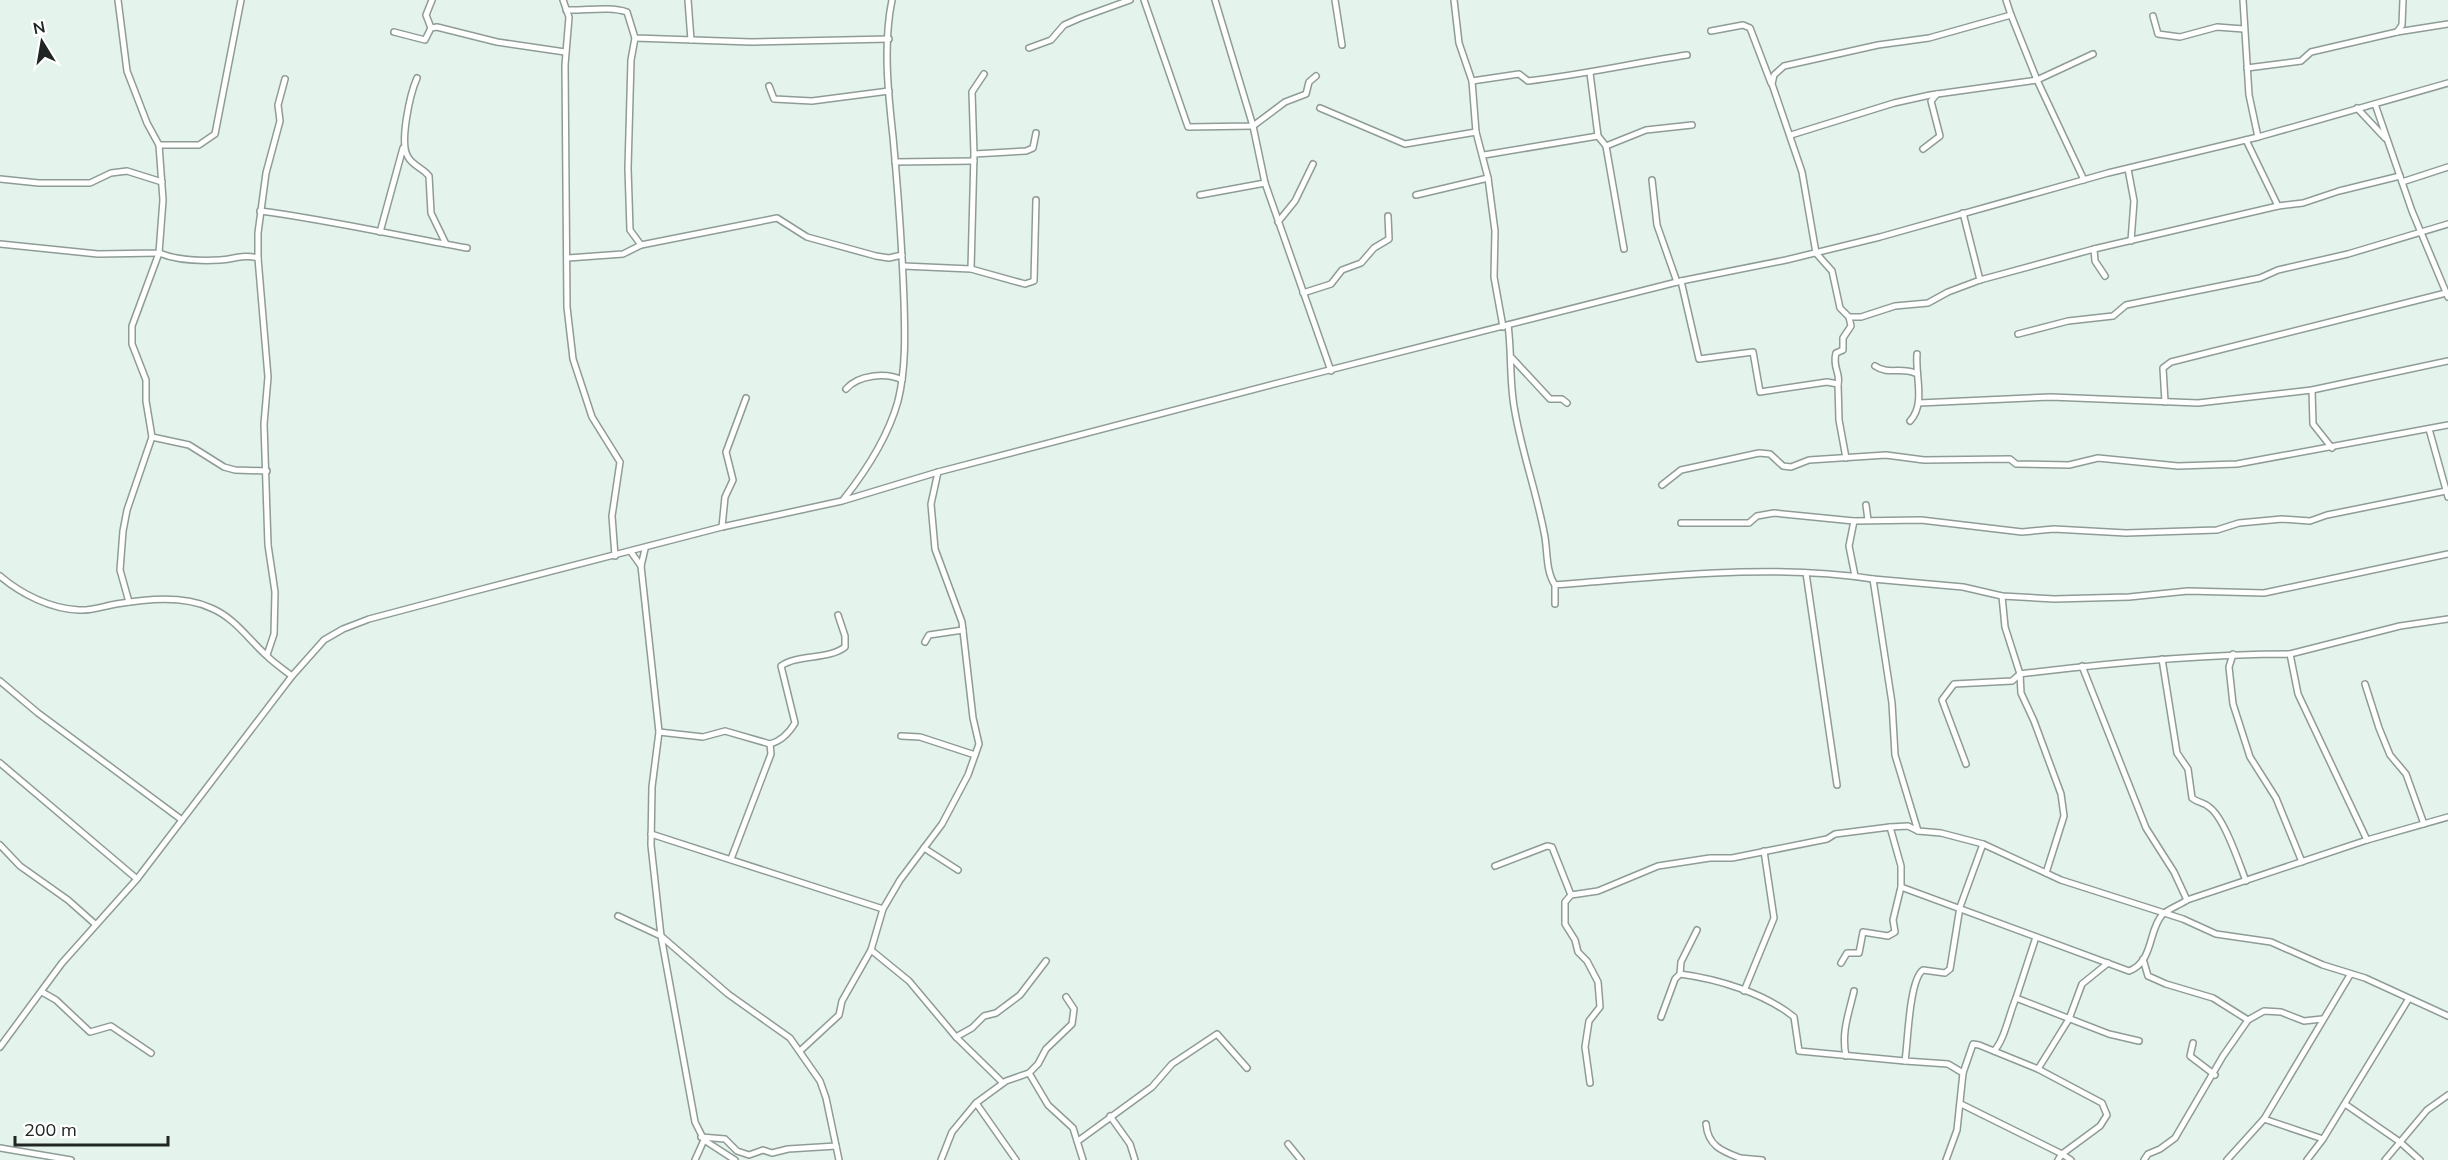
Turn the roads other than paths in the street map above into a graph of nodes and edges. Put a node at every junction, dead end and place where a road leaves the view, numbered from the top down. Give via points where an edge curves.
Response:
1 (118, 0) edge
2 (242, 0) edge
3 (432, 0) edge
4 (563, 0) edge
5 (688, 0) edge
6 (892, 0) edge
7 (1130, 0) edge
8 (1144, 0) edge
9 (1215, 0) edge
10 (1335, 0) edge
11 (1454, 0) edge
12 (2006, 0) edge
13 (2243, 0) edge
14 (2403, 0) edge
15 (566, 9) junction
16 (2011, 15) junction
17 (2153, 16) dead end
18 (2448, 24) edge
19 (432, 28) junction
20 (2244, 29) junction
21 (1711, 31) dead end
22 (394, 32) dead end
23 (2397, 32) junction
24 (635, 38) junction
25 (889, 39) junction
26 (691, 40) junction
27 (1342, 45) dead end
28 (1029, 48) dead end
29 (565, 52) junction
30 (2093, 54) dead end
31 (1687, 55) dead end
32 (2247, 68) junction
33 (984, 74) dead end
34 (1590, 74) junction
35 (1316, 76) dead end
36 (417, 78) dead end
37 (285, 79) dead end
38 (2037, 80) junction
39 (1472, 81) junction
40 (2448, 83) edge
41 (1772, 84) junction
42 (769, 86) dead end
43 (889, 91) junction
44 (1937, 94) junction
45 (2375, 104) junction
46 (1320, 108) dead end
47 (2357, 108) junction
48 (1692, 125) dead end
49 (1253, 126) junction
50 (1476, 132) junction
51 (1036, 133) dead end
52 (1791, 135) junction
53 (1598, 136) junction
54 (2258, 137) junction
55 (2246, 140) junction
56 (2386, 140) junction
57 (159, 145) junction
58 (1606, 146) junction
59 (403, 148) junction
60 (1923, 149) dead end
61 (1484, 155) junction
62 (974, 158) junction
63 (895, 162) junction
64 (1313, 164) dead end
65 (2448, 166) edge
66 (2128, 170) junction
67 (1488, 178) junction
68 (0, 179) edge
69 (2401, 179) junction
70 (1652, 180) dead end
71 (2084, 180) junction
72 (162, 182) junction
73 (1265, 183) junction
74 (1200, 195) dead end
75 (1416, 195) dead end
76 (1036, 200) dead end
77 (2277, 206) junction
78 (260, 211) junction
79 (1963, 213) junction
80 (1388, 216) dead end
81 (1278, 222) junction
82 (2448, 224) edge
83 (380, 232) junction
84 (2421, 232) junction
85 (2131, 240) junction
86 (0, 244) edge
87 (446, 244) junction
88 (641, 245) junction
89 (467, 248) dead end
90 (1624, 249) dead end
91 (2094, 249) junction
92 (1816, 253) junction
93 (159, 254) junction
94 (902, 255) junction
95 (258, 258) junction
96 (567, 258) junction
97 (903, 266) junction
98 (971, 269) junction
99 (2104, 276) dead end
100 (1980, 280) junction
101 (1679, 281) junction
102 (1303, 293) junction
103 (2447, 295) edge
104 (1849, 317) junction
105 (1506, 326) junction
106 (2018, 334) dead end
107 (1917, 354) dead end
108 (1512, 358) junction
109 (2448, 361) edge
110 (1875, 366) dead end
111 (1331, 371) junction
112 (1916, 373) junction
113 (902, 380) junction
114 (1838, 384) junction
115 (846, 389) dead end
116 (2312, 390) junction
117 (746, 398) dead end
118 (2166, 402) junction
119 (1568, 403) dead end
120 (1919, 403) junction
121 (1910, 422) dead end
122 (2448, 425) edge
123 (2429, 429) junction
124 (152, 437) junction
125 (2332, 448) junction
126 (1846, 458) junction
127 (267, 471) junction
128 (938, 472) junction
129 (1662, 484) dead end
130 (2447, 494) edge
131 (842, 501) junction
132 (1866, 505) dead end
133 (1868, 520) junction
134 (1854, 521) junction
135 (1681, 524) dead end
136 (722, 527) junction
137 (645, 549) junction
138 (631, 552) junction
139 (2448, 554) edge
140 (615, 556) junction
141 (641, 566) junction
142 (1806, 573) junction
143 (0, 576) edge
144 (1856, 576) junction
145 (1873, 579) junction
146 (1556, 585) junction
147 (2002, 596) junction
148 (129, 602) junction
149 (1555, 604) dead end
150 (838, 615) dead end
151 (2448, 619) edge
152 (963, 630) junction
153 (925, 642) dead end
154 (2233, 654) junction
155 (2289, 654) junction
156 (267, 656) junction
157 (2162, 659) junction
158 (2082, 666) junction
159 (2020, 674) junction
160 (292, 676) junction
161 (0, 681) edge
162 (2365, 684) dead end
163 (659, 732) junction
164 (901, 736) dead end
165 (770, 744) junction
166 (975, 755) junction
167 (0, 762) edge
168 (1965, 764) dead end
169 (1837, 785) dead end
170 (2448, 818) edge
171 (182, 820) junction
172 (2424, 824) junction
173 (1890, 827) junction
174 (1918, 831) junction
175 (651, 834) junction
176 (2367, 840) junction
177 (1983, 844) junction
178 (0, 846) edge
179 (924, 848) junction
180 (1764, 851) junction
181 (730, 859) junction
182 (2302, 862) junction
183 (1495, 866) dead end
184 (958, 870) dead end
185 (2046, 873) junction
186 (137, 879) junction
187 (2246, 881) junction
188 (1902, 887) junction
189 (1571, 896) junction
190 (2187, 900) junction
191 (1960, 907) junction
192 (883, 909) junction
193 (2163, 915) junction
194 (618, 916) dead end
195 (95, 924) junction
196 (1697, 930) dead end
197 (661, 936) junction
198 (2036, 937) junction
199 (871, 950) junction
200 (2143, 959) junction
201 (1046, 961) dead end
202 (1841, 963) dead end
203 (2108, 963) junction
204 (1680, 974) junction
205 (2350, 975) junction
206 (1744, 991) junction
207 (1854, 991) dead end
208 (42, 992) junction
209 (1066, 997) dead end
210 (2016, 998) junction
211 (2408, 1000) junction
212 (2448, 1016) edge
213 (1661, 1017) dead end
214 (2069, 1019) junction
215 (2322, 1019) junction
216 (2248, 1020) junction
217 (956, 1037) junction
218 (2139, 1041) dead end
219 (2193, 1043) dead end
220 (0, 1047) edge
221 (800, 1051) junction
222 (1994, 1051) junction
223 (151, 1053) dead end
224 (1846, 1056) junction
225 (1905, 1061) junction
226 (1247, 1068) dead end
227 (2038, 1069) junction
228 (1029, 1073) junction
229 (1963, 1073) junction
230 (2215, 1075) junction
231 (1003, 1083) junction
232 (1590, 1083) dead end
233 (2447, 1099) edge
234 (976, 1103) junction
235 (1961, 1104) junction
236 (2345, 1104) junction
237 (1110, 1116) junction
238 (2264, 1119) junction
239 (1706, 1124) dead end
240 (702, 1138) junction
241 (2323, 1139) junction
242 (1078, 1141) junction
243 (2400, 1142) junction
244 (1288, 1144) dead end
245 (836, 1146) junction
246 (0, 1148) edge
247 (2062, 1154) junction
248 (1739, 1159) edge
249 (70, 1160) edge
250 (695, 1160) edge
251 (735, 1160) edge
252 (839, 1160) edge
253 (941, 1160) edge
254 (1016, 1160) edge
255 (1083, 1160) edge
256 (1136, 1160) edge
257 (1301, 1160) edge
258 (1762, 1160) edge
259 (1946, 1160) edge
260 (2058, 1160) edge
261 (2071, 1160) edge
262 (2144, 1160) edge
263 (2227, 1160) edge
264 (2307, 1160) edge
265 (2385, 1160) edge
266 (2420, 1160) edge

1 - 57 street via 127,71
2 - 57 street via 215,134 199,145
3 - 19 street via 426,15
4 - 15 street
5 - 26 street
6 - 25 street
7 - 28 street via 1064,25 1051,40
8 - 49 street via 1188,127
9 - 49 street
10 - 27 street
11 - 39 street via 1460,43
12 - 16 street
13 - 20 street
14 - 23 street via 2402,25
15 - 24 street via 627,12
15 - 29 street
16 - 38 street
16 - 41 street via 1929,38 1784,66 1774,75
17 - 20 street via 2158,34 2180,37 2217,27
18 - 23 street
19 - 22 street via 425,40
19 - 29 street
20 - 32 street
21 - 41 street via 1743,25 1750,28
23 - 32 street via 2311,52 2301,61
24 - 26 street
24 - 88 street via 628,168 630,230
25 - 26 street
25 - 43 street
29 - 96 street
30 - 38 street
31 - 34 street
32 - 54 street
33 - 62 street via 972,92
34 - 39 street via 1528,81 1519,74
34 - 53 street
35 - 49 street via 1309,82 1306,94 1285,102
36 - 59 street via 410,95
37 - 78 street via 278,105 280,122
38 - 44 street
38 - 71 street
39 - 50 street
40 - 45 street
41 - 52 street
42 - 43 street via 774,99 812,101
43 - 63 street
44 - 52 street
44 - 60 street via 1931,101 1940,136
45 - 47 street
45 - 56 street
46 - 50 street via 1405,144
47 - 54 street
47 - 56 street
48 - 58 street via 1646,130
49 - 73 street
50 - 61 street
51 - 62 street via 1033,148 1026,151
52 - 92 street via 1802,172
53 - 58 street
53 - 61 street
54 - 55 street
55 - 66 street
55 - 77 street
56 - 69 street
57 - 72 street
58 - 90 street
59 - 83 street
59 - 87 street via 409,160 429,176 431,213
61 - 67 street
62 - 63 street
62 - 98 street
63 - 94 street
64 - 81 street via 1295,201
65 - 69 street
66 - 71 street
66 - 85 street via 2134,201
67 - 75 street
67 - 105 street via 1495,231 1494,277
68 - 72 street via 90,183 111,173 128,171
69 - 77 street
69 - 84 street
70 - 101 street via 1657,225
71 - 79 street
72 - 93 street
73 - 74 street
73 - 81 street
76 - 98 street via 1034,281 1025,284
77 - 85 street
78 - 83 street via 325,219
78 - 95 street
79 - 92 street
79 - 100 street
80 - 102 street via 1389,239 1361,263 1342,270 1331,284
81 - 102 street
82 - 84 street
83 - 87 street
84 - 103 street
84 - 106 street via 2260,278 2126,305 2113,316 2068,321
85 - 91 street
86 - 93 street via 98,254
87 - 89 street
88 - 94 street via 777,218 807,237 876,256
88 - 96 street via 623,254
91 - 99 street via 2095,261
91 - 100 street
92 - 101 street
92 - 104 street via 1832,271 1840,308
93 - 95 street via 195,259 222,260 247,255
93 - 124 street via 132,326 132,344 146,380
94 - 97 street
95 - 127 street via 267,367
96 - 140 street via 573,359 592,417 620,462 612,516
97 - 98 street
97 - 113 street
100 - 104 street via 1928,303
101 - 105 street
101 - 114 street via 1699,359 1754,352 1760,392 1827,382
102 - 111 street
103 - 118 street via 2171,362 2161,374
104 - 114 street via 1851,326 1843,338 1843,350 1836,353 1833,364 1840,379
105 - 108 street
105 - 111 street
107 - 112 street
108 - 119 street via 1550,399
108 - 146 street via 1510,378 1515,411 1545,532 1551,577
109 - 116 street
110 - 112 street via 1890,372 1904,369
111 - 128 street
112 - 120 street
113 - 115 street via 894,376 872,377 851,383
113 - 131 street via 876,453
114 - 126 street
116 - 118 street via 2198,403
116 - 125 street via 2313,424
117 - 136 street via 726,452 733,480 725,497
118 - 120 street via 2051,397
120 - 121 street via 1918,413
122 - 123 street
123 - 125 street
123 - 130 street
124 - 127 street via 189,445 224,467
124 - 148 street via 123,531 120,570
125 - 126 street via 2237,464 2178,466 2098,458 2069,465 1886,455
126 - 129 street via 1809,460 1791,467 1783,466 1770,454 1759,453 1681,470
127 - 156 street via 268,545 275,611 274,634
128 - 131 street
128 - 152 street via 932,504 935,549
130 - 133 street via 2327,515 2318,520 2282,519 2239,523 2217,530 2175,532 2022,532 1921,520
131 - 136 street
132 - 133 street
133 - 134 street
134 - 135 street via 1774,513 1757,516 1749,523
134 - 144 street via 1849,546
136 - 137 street
137 - 138 street
137 - 141 street
138 - 140 street
138 - 141 street
139 - 147 street via 2264,593 2188,591 2054,599
140 - 160 street via 369,619 324,640
141 - 163 street
142 - 144 street
142 - 146 street via 1748,572
142 - 169 street
143 - 148 street via 53,606 81,610
144 - 145 street
145 - 147 street via 1963,587
145 - 174 street via 1892,703 1895,755
146 - 149 street
147 - 159 street via 2005,627
148 - 156 street via 189,601 211,608 234,621
150 - 165 street via 845,647 838,653 781,666 795,723
151 - 155 street via 2400,626
152 - 153 street via 929,635
152 - 166 street via 979,744
154 - 155 street
154 - 157 street
154 - 182 street via 2229,667 2233,704 2250,758 2276,798
155 - 176 street via 2298,694
156 - 160 street
157 - 158 street
157 - 187 street via 2177,753 2188,770 2192,798 2215,813 2231,839
158 - 159 street
158 - 190 street via 2146,828
159 - 168 street via 2012,681 1954,684 1942,700
159 - 185 street via 2021,693 2063,805 2064,816
160 - 171 street
161 - 171 street
162 - 172 street via 2379,728 2390,754 2406,774
163 - 165 street via 703,737 725,731
163 - 175 street
164 - 166 street via 920,737
165 - 181 street via 771,754
166 - 179 street via 960,792
167 - 186 street
170 - 172 street
171 - 186 street
172 - 176 street
173 - 174 street via 1908,826
173 - 180 street via 1835,834
173 - 188 street via 1900,860
174 - 177 street
175 - 181 street
175 - 197 street
176 - 182 street
177 - 185 street
177 - 191 street
178 - 195 street
179 - 184 street
179 - 192 street
180 - 189 street via 1658,866 1598,891
180 - 206 street via 1774,918
181 - 192 street
182 - 187 street
183 - 189 street via 1552,847
185 - 193 street
186 - 195 street
187 - 190 street
188 - 191 street
188 - 202 street via 1893,935 1863,932 1859,953 1847,953
189 - 232 street via 1565,902 1565,924 1598,982 1600,1007 1590,1021 1586,1047
190 - 193 street
191 - 198 street
191 - 225 street via 1950,969 1945,973 1923,970 1918,974
192 - 199 street
193 - 200 street
193 - 205 street via 2216,934 2271,942
194 - 197 street
195 - 208 street
196 - 204 street via 1681,962
197 - 221 street via 728,994 790,1038
197 - 240 street via 690,1106
198 - 203 street
198 - 210 street
199 - 217 street via 909,981
199 - 221 street via 842,1001 839,1015
200 - 203 street via 2129,971
200 - 216 street via 2148,976 2213,998
201 - 217 street via 1020,995
203 - 214 street via 2082,984
204 - 206 street
204 - 213 street
205 - 211 street via 2365,978
205 - 215 street
206 - 224 street via 1794,1017 1799,1050
207 - 224 street via 1846,1016
208 - 220 street
208 - 223 street via 90,1032 111,1026
209 - 228 street via 1074,1009 1072,1024 1046,1049
210 - 214 street
210 - 222 street via 2001,1043
211 - 212 street
211 - 236 street
214 - 218 street
214 - 227 street
215 - 216 street via 2304,1021 2281,1012 2264,1011
215 - 238 street
216 - 230 street
217 - 231 street
219 - 230 street via 2190,1056
221 - 245 street via 826,1098
222 - 227 street
222 - 229 street via 1973,1044
224 - 225 street
225 - 229 street via 1948,1064
226 - 237 street via 1217,1034 1172,1064 1152,1087
227 - 247 street via 2106,1108 2100,1126
228 - 231 street
228 - 242 street via 1048,1105 1073,1128
229 - 235 street
230 - 262 street via 2175,1138
231 - 234 street
233 - 243 street via 2427,1110
234 - 253 street via 952,1132
234 - 254 street
235 - 247 street
235 - 259 street
236 - 241 street
236 - 243 street
237 - 242 street
237 - 256 street
238 - 241 street
238 - 263 street
239 - 248 street via 1707,1135 1718,1149
240 - 245 street via 725,1139 737,1151 749,1155 763,1150 772,1153
240 - 250 street
240 - 251 street
241 - 264 street
242 - 255 street
243 - 265 street
243 - 266 street
244 - 257 street
245 - 252 street
246 - 249 street
247 - 260 street
247 - 261 street
248 - 258 street

